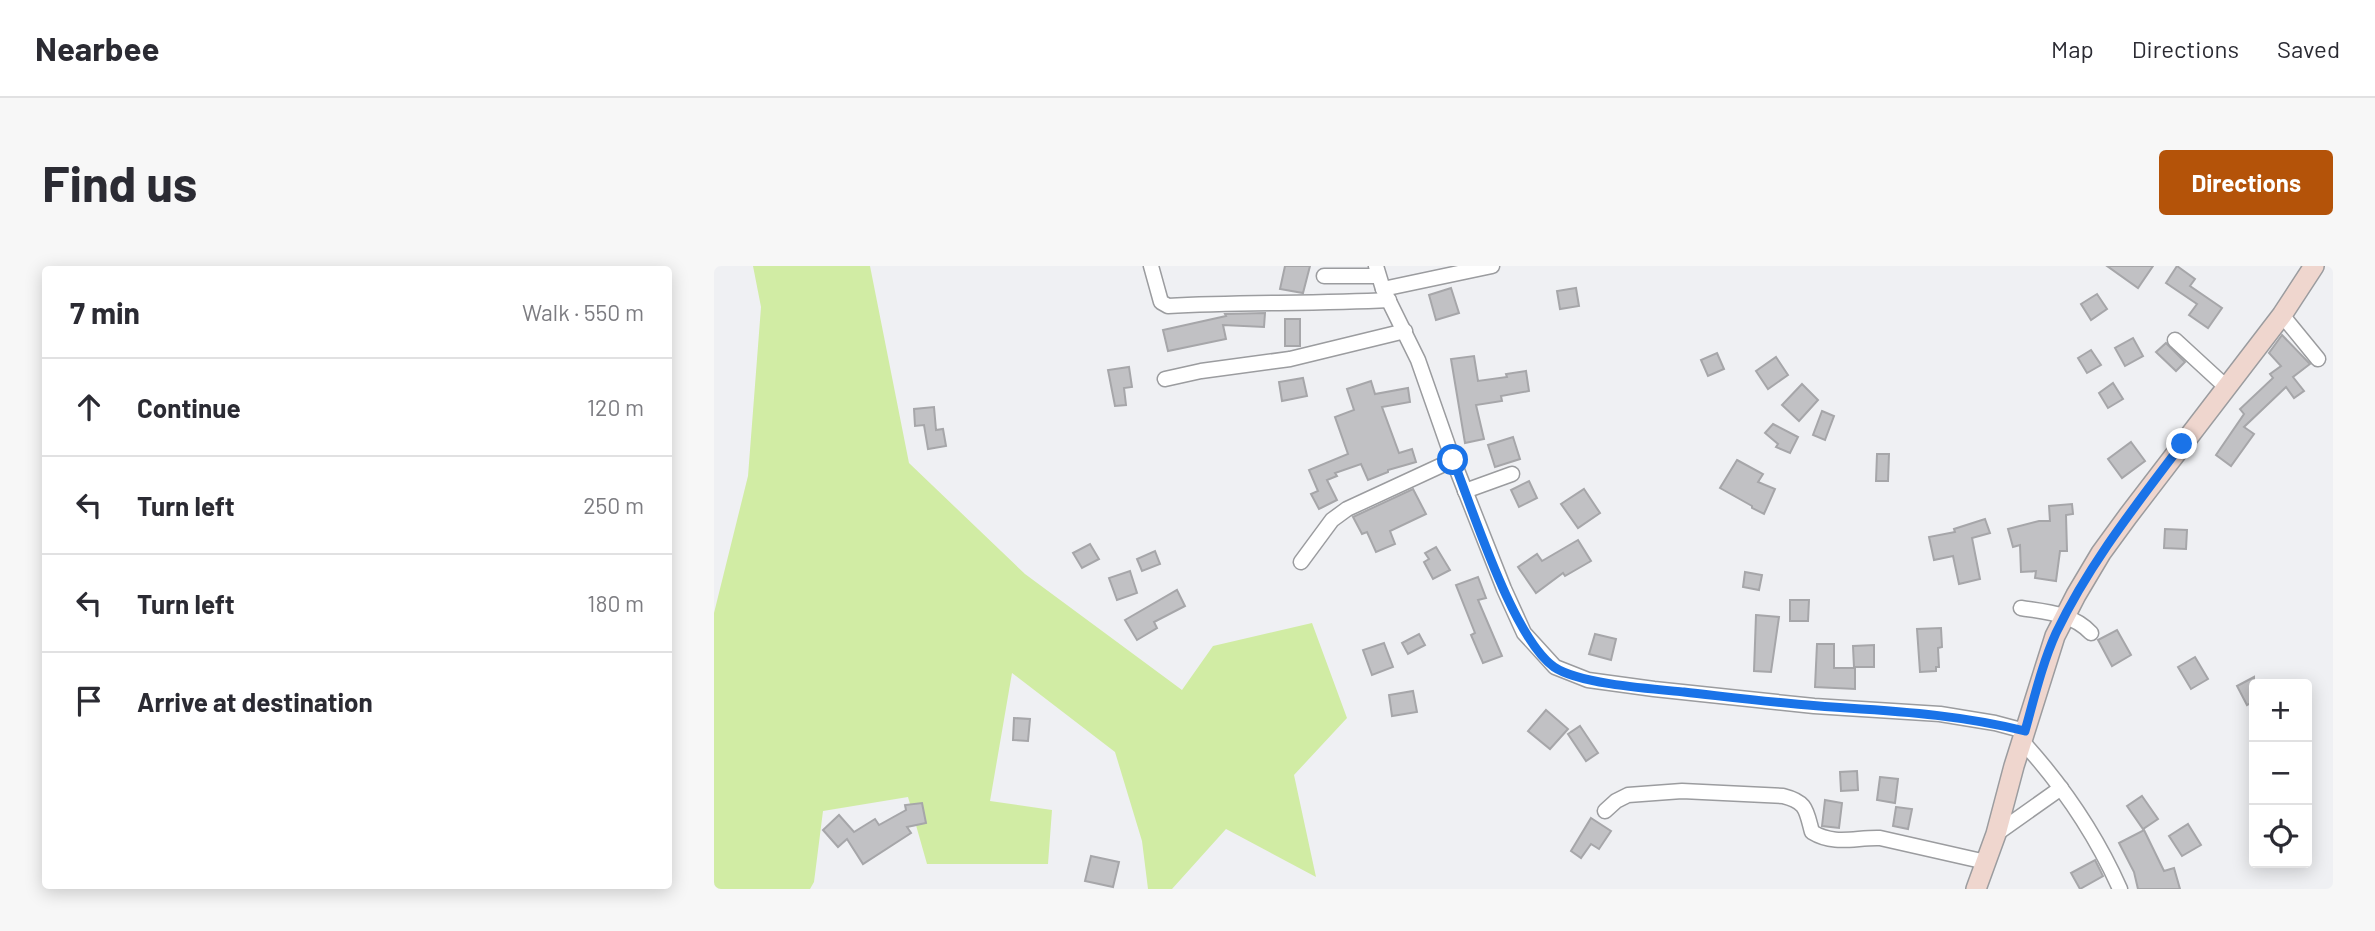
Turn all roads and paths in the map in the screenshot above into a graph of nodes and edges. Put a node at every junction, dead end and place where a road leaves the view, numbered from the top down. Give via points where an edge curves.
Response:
1 (1152, 266) edge
2 (1492, 266) edge
3 (2314, 266) edge
4 (1324, 276) dead end
5 (1382, 283) edge
6 (2282, 314) junction
7 (1405, 331) junction
8 (2175, 340) dead end
9 (2318, 359) dead end
10 (1165, 379) dead end
11 (2225, 386) junction
12 (1453, 460) junction
13 (1512, 474) dead end
14 (1465, 491) junction
15 (1301, 562) dead end
16 (2021, 608) dead end
17 (2066, 616) junction
18 (2091, 633) dead end
19 (2023, 736) junction
20 (2061, 788) junction
21 (1605, 811) dead end
22 (1996, 834) junction
23 (1986, 862) junction
24 (1976, 889) edge
25 (2120, 889) edge

1 - 5 street via 1161,302 1168,306 1329,303
2 - 5 street
3 - 6 street
4 - 5 street
5 - 7 street
6 - 9 street
6 - 11 street
7 - 10 street via 1290,359
7 - 12 street
8 - 11 street
11 - 17 street via 2101,553
12 - 14 street
12 - 15 street via 1347,509 1332,520
13 - 14 street
14 - 19 street via 1524,634 1555,667 1588,680 1654,689 1940,714 1995,723
16 - 17 street
17 - 18 street
17 - 19 street via 2055,636
19 - 20 street
19 - 22 street
20 - 22 street
20 - 25 street via 2102,851
21 - 23 street via 1628,795 1682,791 1783,796 1804,805 1812,832 1820,837 1844,841 1880,838
22 - 23 street
23 - 24 street

